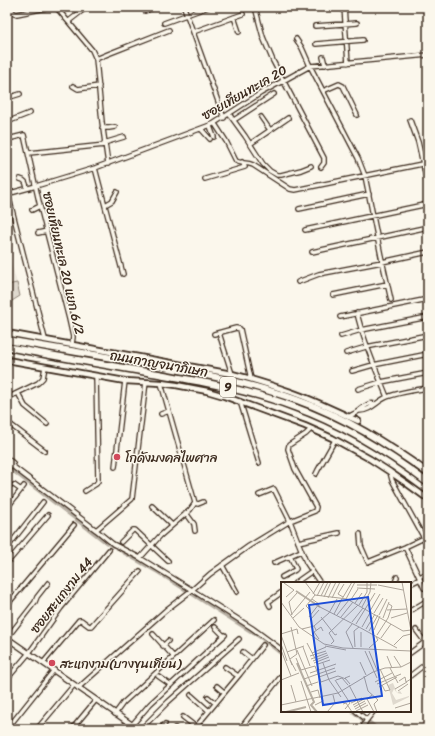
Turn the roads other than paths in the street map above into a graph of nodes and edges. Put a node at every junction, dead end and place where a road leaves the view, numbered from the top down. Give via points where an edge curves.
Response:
1 (51, 7) edge
2 (56, 7) edge
3 (87, 7) edge
4 (156, 7) edge
5 (184, 7) edge
6 (208, 7) edge
7 (255, 7) edge
8 (339, 7) edge
9 (344, 7) edge
10 (10, 8) dead end
11 (329, 8) edge
12 (145, 11) dead end
13 (243, 14) dead end
14 (187, 15) junction
15 (234, 17) junction
16 (69, 21) junction
17 (164, 23) dead end
18 (356, 23) dead end
19 (345, 24) junction
20 (315, 26) dead end
21 (169, 30) dead end
22 (193, 32) junction
23 (239, 32) dead end
24 (296, 39) dead end
25 (363, 40) dead end
26 (346, 42) junction
27 (316, 44) dead end
28 (428, 55) edge
29 (323, 57) dead end
30 (96, 59) junction
31 (348, 63) junction
32 (325, 65) junction
33 (310, 66) junction
34 (283, 81) junction
35 (73, 86) dead end
36 (99, 86) junction
37 (323, 91) junction
38 (20, 94) dead end
39 (274, 94) dead end
40 (7, 98) edge
41 (30, 113) dead end
42 (229, 114) junction
43 (357, 115) dead end
44 (261, 117) dead end
45 (224, 118) junction
46 (288, 118) dead end
47 (234, 120) junction
48 (410, 120) dead end
49 (7, 122) edge
50 (214, 124) junction
51 (210, 126) junction
52 (115, 127) dead end
53 (102, 128) junction
54 (201, 129) junction
55 (270, 130) junction
56 (124, 136) dead end
57 (12, 138) dead end
58 (104, 144) junction
59 (250, 144) junction
60 (29, 153) junction
61 (242, 162) junction
62 (108, 164) junction
63 (310, 166) dead end
64 (423, 166) junction
65 (321, 167) dead end
66 (95, 168) junction
67 (365, 176) junction
68 (20, 179) dead end
69 (205, 179) dead end
70 (36, 186) junction
71 (27, 188) junction
72 (428, 188) edge
73 (117, 192) dead end
74 (7, 194) edge
75 (369, 194) junction
76 (428, 204) edge
77 (105, 205) junction
78 (40, 206) junction
79 (299, 208) dead end
80 (32, 210) dead end
81 (373, 216) junction
82 (428, 227) edge
83 (305, 230) dead end
84 (47, 231) junction
85 (38, 233) dead end
86 (377, 238) junction
87 (312, 252) dead end
88 (428, 252) edge
89 (382, 262) junction
90 (123, 274) dead end
91 (298, 282) dead end
92 (387, 284) junction
93 (333, 295) dead end
94 (428, 298) edge
95 (391, 300) dead end
96 (357, 313) junction
97 (340, 317) dead end
98 (428, 317) edge
99 (361, 330) junction
100 (7, 333) edge
101 (219, 333) junction
102 (214, 334) dead end
103 (428, 335) edge
104 (341, 336) dead end
105 (45, 339) junction
106 (7, 340) edge
107 (72, 344) junction
108 (7, 347) edge
109 (366, 347) junction
110 (346, 353) dead end
111 (428, 354) edge
112 (7, 360) edge
113 (373, 365) junction
114 (45, 367) junction
115 (352, 371) dead end
116 (428, 373) edge
117 (232, 374) junction
118 (96, 376) junction
119 (251, 379) junction
120 (125, 381) junction
121 (146, 382) junction
122 (381, 382) junction
123 (161, 383) junction
124 (428, 388) edge
125 (358, 389) dead end
126 (18, 393) junction
127 (387, 397) junction
128 (7, 398) edge
129 (240, 401) junction
130 (169, 411) junction
131 (161, 414) dead end
132 (348, 417) junction
133 (7, 422) edge
134 (358, 422) dead end
135 (47, 424) dead end
136 (311, 429) junction
137 (335, 440) junction
138 (45, 452) dead end
139 (7, 458) edge
140 (7, 462) edge
141 (13, 463) dead end
142 (259, 463) dead end
143 (115, 467) dead end
144 (390, 472) junction
145 (428, 473) edge
146 (316, 474) dead end
147 (428, 483) edge
148 (14, 485) dead end
149 (24, 486) dead end
150 (21, 490) junction
151 (85, 492) dead end
152 (259, 495) dead end
153 (428, 499) edge
154 (43, 502) dead end
155 (203, 502) dead end
156 (195, 503) junction
157 (152, 506) dead end
158 (7, 508) edge
159 (186, 513) junction
160 (48, 514) dead end
161 (290, 520) junction
162 (74, 525) dead end
163 (172, 525) junction
164 (96, 530) junction
165 (195, 530) dead end
166 (339, 533) dead end
167 (360, 534) dead end
168 (426, 538) edge
169 (121, 542) dead end
170 (298, 542) junction
171 (151, 545) junction
172 (7, 548) edge
173 (405, 548) junction
174 (109, 550) dead end
175 (302, 550) junction
176 (290, 556) junction
177 (140, 558) junction
178 (168, 561) dead end
179 (7, 563) edge
180 (274, 563) dead end
181 (222, 565) junction
182 (140, 571) dead end
183 (312, 571) junction
184 (428, 573) edge
185 (282, 577) dead end
186 (398, 577) dead end
187 (419, 578) junction
188 (296, 582) edge
189 (319, 582) edge
190 (396, 582) edge
191 (48, 583) dead end
192 (411, 583) edge
193 (424, 588) dead end
194 (192, 590) junction
195 (237, 592) dead end
196 (281, 593) edge
197 (428, 600) edge
198 (7, 605) edge
199 (270, 606) dead end
200 (411, 610) edge
201 (214, 620) dead end
202 (215, 627) dead end
203 (416, 630) dead end
204 (153, 634) dead end
205 (7, 638) edge
206 (238, 638) dead end
207 (168, 641) dead end
208 (426, 641) edge
209 (263, 645) dead end
210 (163, 646) junction
211 (281, 649) edge
212 (243, 652) dead end
213 (411, 652) edge
214 (29, 653) junction
215 (173, 656) junction
216 (252, 659) junction
217 (428, 662) edge
218 (43, 663) junction
219 (225, 667) dead end
220 (54, 670) junction
221 (411, 675) edge
222 (158, 676) dead end
223 (238, 676) junction
224 (281, 676) edge
225 (7, 679) edge
226 (74, 685) junction
227 (171, 685) junction
228 (217, 686) dead end
229 (78, 688) junction
230 (224, 692) junction
231 (191, 694) dead end
232 (208, 697) dead end
233 (96, 700) junction
234 (215, 703) junction
235 (209, 711) junction
236 (357, 712) edge
237 (373, 712) edge
238 (115, 714) junction
239 (183, 717) dead end
240 (367, 721) junction
241 (130, 724) junction
242 (165, 724) dead end
243 (363, 727) edge
244 (195, 728) edge
245 (7, 729) edge
246 (37, 729) edge
247 (72, 729) edge
248 (123, 729) edge
249 (138, 729) edge
250 (142, 729) edge
251 (160, 729) edge
252 (240, 729) edge

1 - 10 street via 17,14
2 - 16 street
3 - 16 street
4 - 12 street
5 - 14 street
6 - 14 street
7 - 34 street via 267,47
8 - 11 street
9 - 19 street
13 - 15 street
14 - 17 street
14 - 22 street
15 - 22 street
15 - 23 street
16 - 30 street
18 - 19 street
19 - 20 street
19 - 26 street
21 - 30 street
22 - 45 street
24 - 33 street
25 - 26 street
26 - 27 street
26 - 31 street
28 - 31 street, ซอยเทียนทะเล 20
29 - 32 street
30 - 36 street
31 - 32 street, ซอยเทียนทะเล 20
32 - 33 street, ซอยเทียนทะเล 20
33 - 34 street, ซอยเทียนทะเล 20
33 - 37 street
34 - 42 street, ซอยเทียนทะเล 20
34 - 65 street via 324,158
35 - 36 street via 78,89
36 - 53 street
37 - 43 street via 339,84 343,86
37 - 67 street
38 - 40 street
39 - 47 street
41 - 49 street
42 - 45 street, ซอยเทียนทะเล 20
42 - 47 street
44 - 55 street
45 - 50 street, ซอยเทียนทะเล 20
46 - 55 street
47 - 59 street
48 - 64 street
50 - 51 street, ซอยเทียนทะเล 20
50 - 61 street via 236,161
51 - 54 street, ซอยเทียนทะเล 20
51 - 54 street via 212,138
52 - 53 street
53 - 58 street
54 - 62 street, ซอยเทียนทะเล 20
55 - 59 street
56 - 58 street
57 - 60 street, ซอยเทียนทะเล 20 แยก 6/2 via 24,135
58 - 60 street
58 - 62 street
59 - 63 street via 266,168 277,175
60 - 70 street, ซอยเทียนทะเล 20 แยก 6/2
61 - 67 street via 253,165 293,190
61 - 69 street via 245,167
62 - 66 street, ซอยเทียนทะเล 20
64 - 67 street
64 - 72 street
66 - 70 street, ซอยเทียนทะเล 20
66 - 77 street
67 - 75 street
68 - 71 street via 25,181
70 - 71 street, ซอยเทียนทะเล 20
70 - 78 street, ซอยเทียนทะเล 20 แยก 6/2
71 - 74 street, ซอยเทียนทะเล 20
73 - 77 street via 112,201
74 - 105 street
75 - 79 street
75 - 81 street
76 - 81 street
77 - 90 street
78 - 80 street
78 - 84 street, ซอยเทียนทะเล 20 แยก 6/2
81 - 83 street
81 - 86 street
82 - 86 street
84 - 85 street
84 - 107 street, ซอยเทียนทะเล 20 แยก 6/2 via 73,337
86 - 87 street
86 - 89 street
88 - 89 street
89 - 91 street via 319,274
89 - 92 street
92 - 93 street
92 - 95 street
94 - 96 street
96 - 97 street
96 - 99 street
98 - 99 street
99 - 104 street
99 - 109 street
100 - 105 main road
101 - 102 street
101 - 117 street
101 - 119 street via 240,329
103 - 109 street
105 - 107 main road
106 - 145 highway, ถนนกาญจนาภิเษก / 9 via 190,372 268,390 324,411 364,431
107 - 117 main road
108 - 147 highway, ถนนกาญจนาภิเษก / 9 via 228,387 266,397 328,421 361,438
109 - 110 street
109 - 113 street
111 - 113 street
112 - 114 main road
113 - 115 street
113 - 122 street
114 - 118 main road
114 - 126 street via 43,378 38,383
116 - 122 street
117 - 119 main road
118 - 120 main road
118 - 151 street via 98,481
119 - 132 main road via 292,392
120 - 121 main road
120 - 143 street
121 - 123 main road
121 - 164 street via 132,499
122 - 125 street
122 - 127 street
123 - 129 main road via 207,391
123 - 130 street
124 - 127 street
126 - 128 street
126 - 135 street via 25,406
127 - 132 street via 372,407
129 - 136 main road
129 - 142 street
130 - 131 street
130 - 156 street
132 - 134 main road
133 - 138 street
136 - 137 main road
136 - 161 street via 289,445 288,449 295,469 316,509
137 - 144 main road
137 - 146 street
139 - 141 street
140 - 164 street
144 - 153 main road
144 - 168 street via 392,480
148 - 150 street
149 - 150 street
150 - 158 street
152 - 161 street via 276,488
154 - 172 street
155 - 156 street
156 - 159 street
157 - 163 street
159 - 163 street
159 - 165 street
160 - 179 street
161 - 170 street
161 - 181 street
162 - 198 street
163 - 171 street
164 - 177 street via 113,544
166 - 170 street
167 - 173 street via 361,546 368,562
168 - 173 street
169 - 171 street via 134,530
170 - 175 street
171 - 177 street
171 - 178 street
173 - 187 street
174 - 214 street, ซอยสะแกงาม 44 via 61,608
175 - 176 street
175 - 183 street
176 - 180 street
176 - 185 street via 296,569
177 - 194 street
181 - 194 street
181 - 195 street
182 - 218 street via 91,626 80,620
183 - 188 street
183 - 189 street
184 - 187 street
186 - 190 street
187 - 192 street
187 - 193 street
191 - 205 street
194 - 211 street
194 - 229 street
196 - 199 street via 268,602
197 - 200 street
201 - 215 street
202 - 227 street via 225,636
203 - 208 street
204 - 210 street
205 - 214 street
206 - 250 street
207 - 210 street
208 - 213 street
209 - 216 street
210 - 215 street
212 - 216 street
214 - 218 street
214 - 225 street, ซอยสะแกงาม 44
215 - 238 street
216 - 223 street
217 - 221 street
218 - 220 street
219 - 223 street
220 - 226 street
220 - 245 street
222 - 227 street
223 - 230 street
224 - 252 street
226 - 229 street
226 - 246 street
227 - 241 street
228 - 230 street
229 - 233 street
230 - 234 street
231 - 235 street
232 - 234 street
233 - 238 street
233 - 247 street
234 - 235 street
235 - 244 street
236 - 240 street
237 - 240 street
238 - 241 street
239 - 244 street
240 - 243 street
241 - 248 street
241 - 249 street
242 - 251 street

